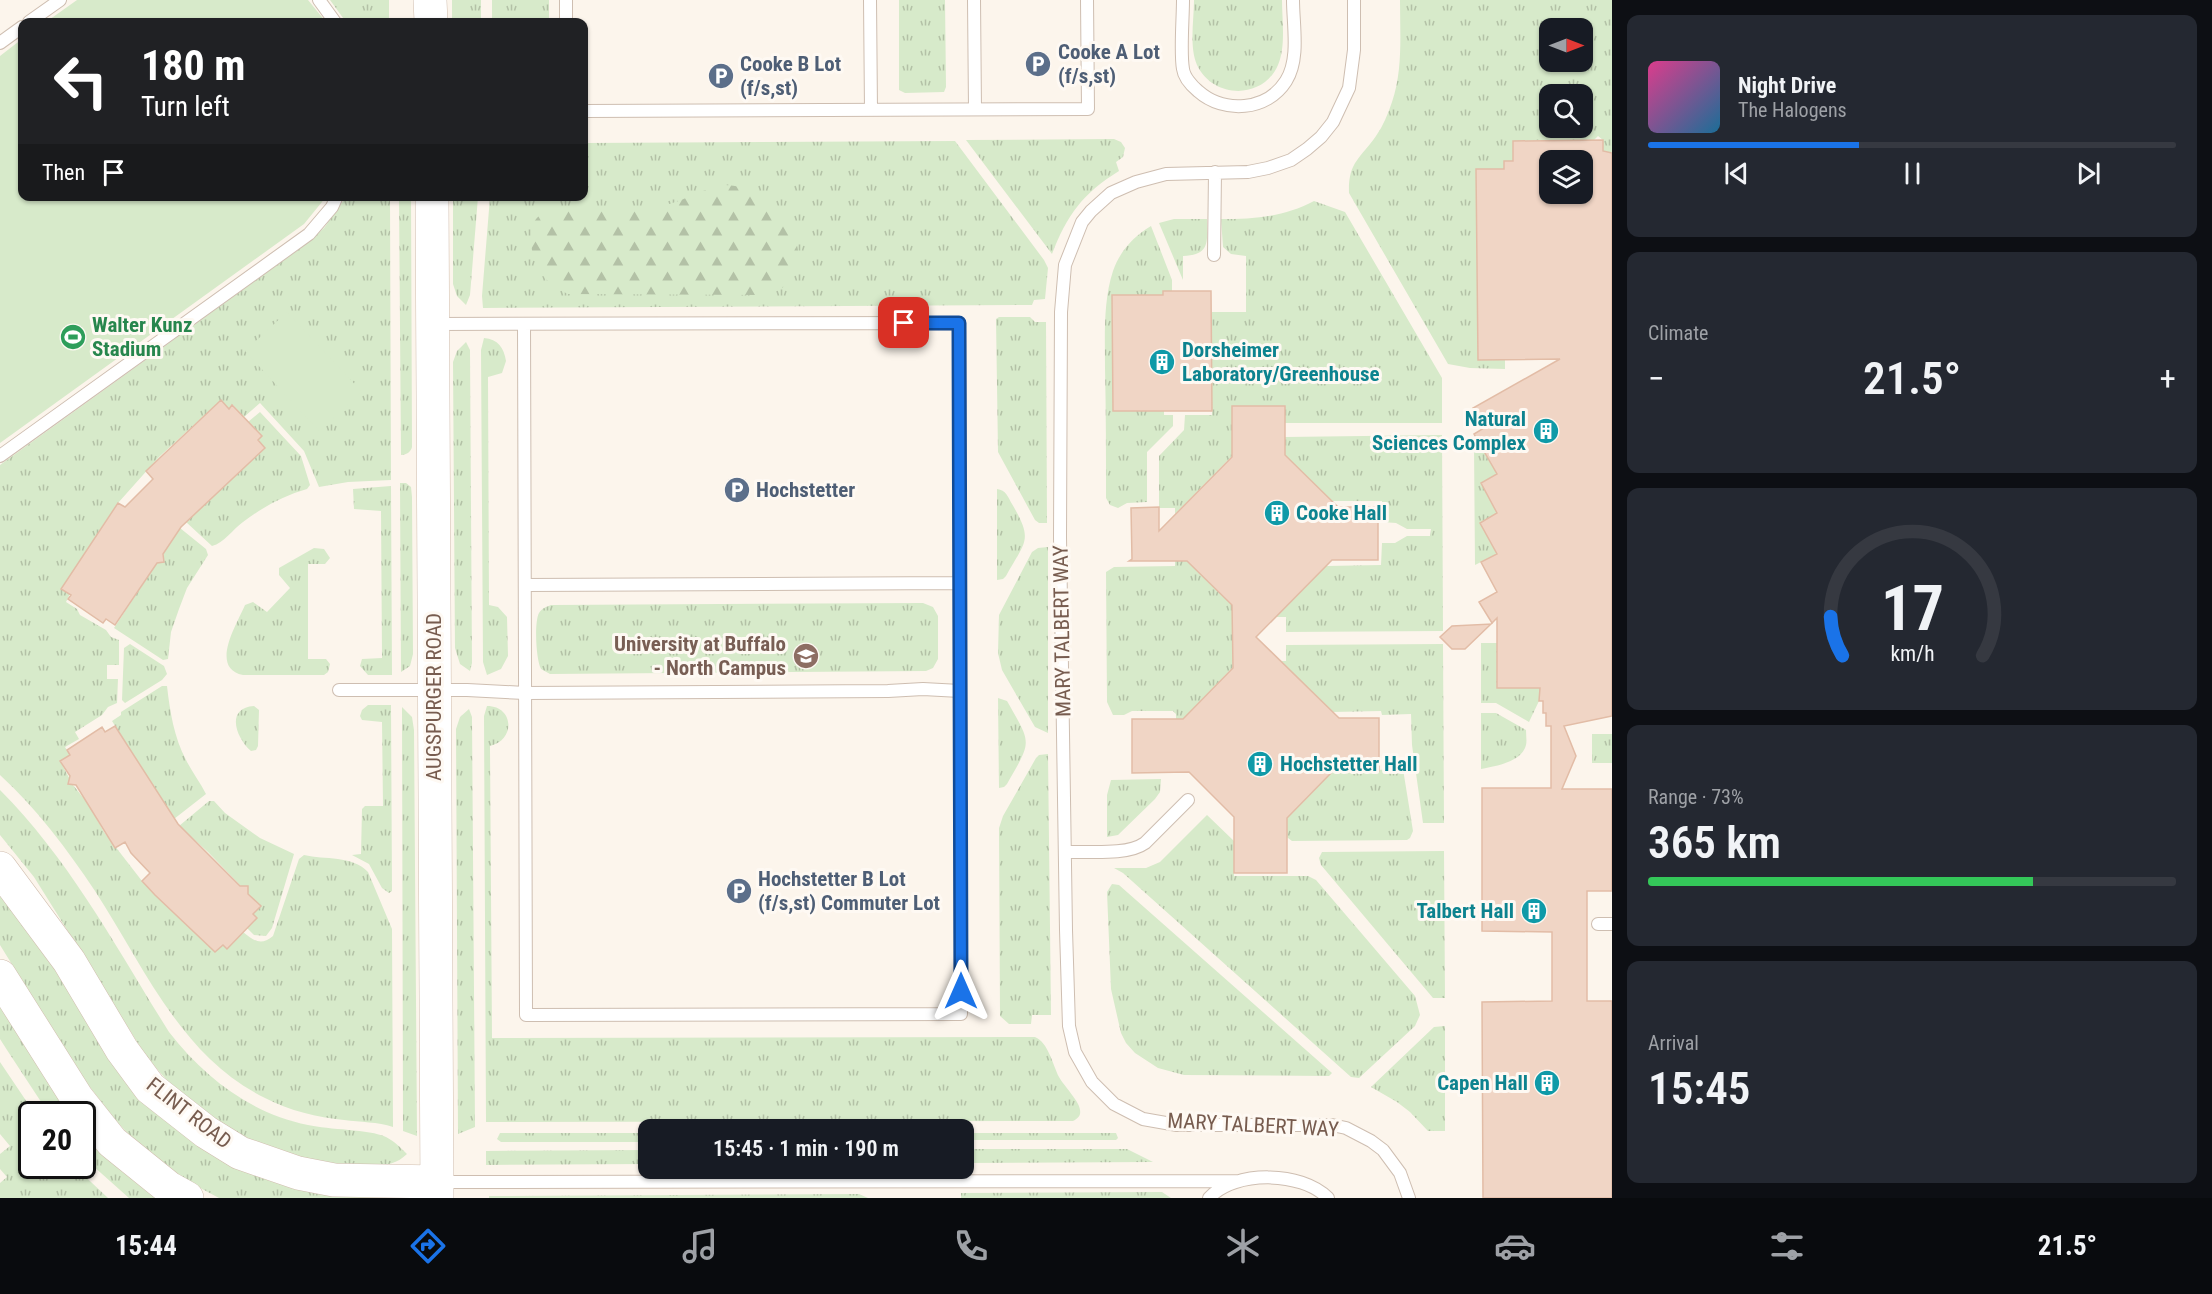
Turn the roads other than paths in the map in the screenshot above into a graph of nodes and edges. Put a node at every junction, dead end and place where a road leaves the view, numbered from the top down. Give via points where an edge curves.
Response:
1 (60, 0) edge
2 (319, 0) edge
3 (430, 0) edge
4 (566, 0) edge
5 (870, 0) edge
6 (974, 0) edge
7 (1087, 0) edge
8 (1183, 0) edge
9 (1293, 0) edge
10 (1354, 0) edge
11 (34, 18) edge
12 (332, 18) edge
13 (430, 18) edge
14 (566, 18) edge
15 (18, 30) edge
16 (0, 43) edge
17 (975, 109) junction
18 (871, 110) junction
19 (588, 111) edge
20 (1215, 172) junction
21 (335, 201) edge
22 (432, 201) edge
23 (1214, 255) dead end
24 (432, 324) junction
25 (524, 324) junction
26 (0, 456) edge
27 (960, 583) junction
28 (525, 585) junction
29 (339, 690) dead end
30 (434, 690) junction
31 (960, 691) junction
32 (525, 693) junction
33 (1188, 800) dead end
34 (1065, 852) junction
35 (0, 868) edge
36 (1598, 924) dead end
37 (1612, 924) edge
38 (0, 976) edge
39 (1239, 1181) junction
40 (437, 1190) edge
41 (187, 1198) edge
42 (1209, 1198) edge
43 (1328, 1198) edge
44 (1409, 1198) edge

1 - 11 lane
2 - 12 lane
3 - 13 street
4 - 14 lane
5 - 18 lane
6 - 17 lane
7 - 17 lane via 1088,109
8 - 9 lane via 1183,70 1205,98 1240,107 1257,104 1285,82 1293,65
10 - 20 lane, MARY TALBERT WAY via 1353,69 1333,122 1291,160 1259,171
15 - 16 lane
17 - 18 lane
18 - 19 lane
20 - 23 lane
20 - 34 lane, MARY TALBERT WAY via 1166,174 1111,194 1090,211 1065,265 1061,312 1060,537
21 - 26 lane via 309,234
22 - 24 street, AUGSPURGER ROAD
24 - 25 lane
24 - 30 street, AUGSPURGER ROAD
25 - 27 lane via 959,323
25 - 28 lane
27 - 28 lane
27 - 31 lane
28 - 32 lane
29 - 30 lane
30 - 32 lane
30 - 40 street, AUGSPURGER ROAD
31 - 32 lane
31 - 32 lane via 961,1014 526,1015
33 - 34 lane via 1137,848
34 - 44 lane, MARY TALBERT WAY via 1069,1026 1075,1052 1092,1082 1114,1104 1143,1119 1177,1125 1346,1128 1383,1150 1400,1173
35 - 40 street, FLINT ROAD via 69,962 122,1050 150,1088 206,1132 240,1153 298,1173
36 - 37 lane
38 - 41 street via 77,1098 112,1142
39 - 40 lane, FLINT ROAD
39 - 42 lane
39 - 43 lane, FLINT ROAD via 1299,1181

